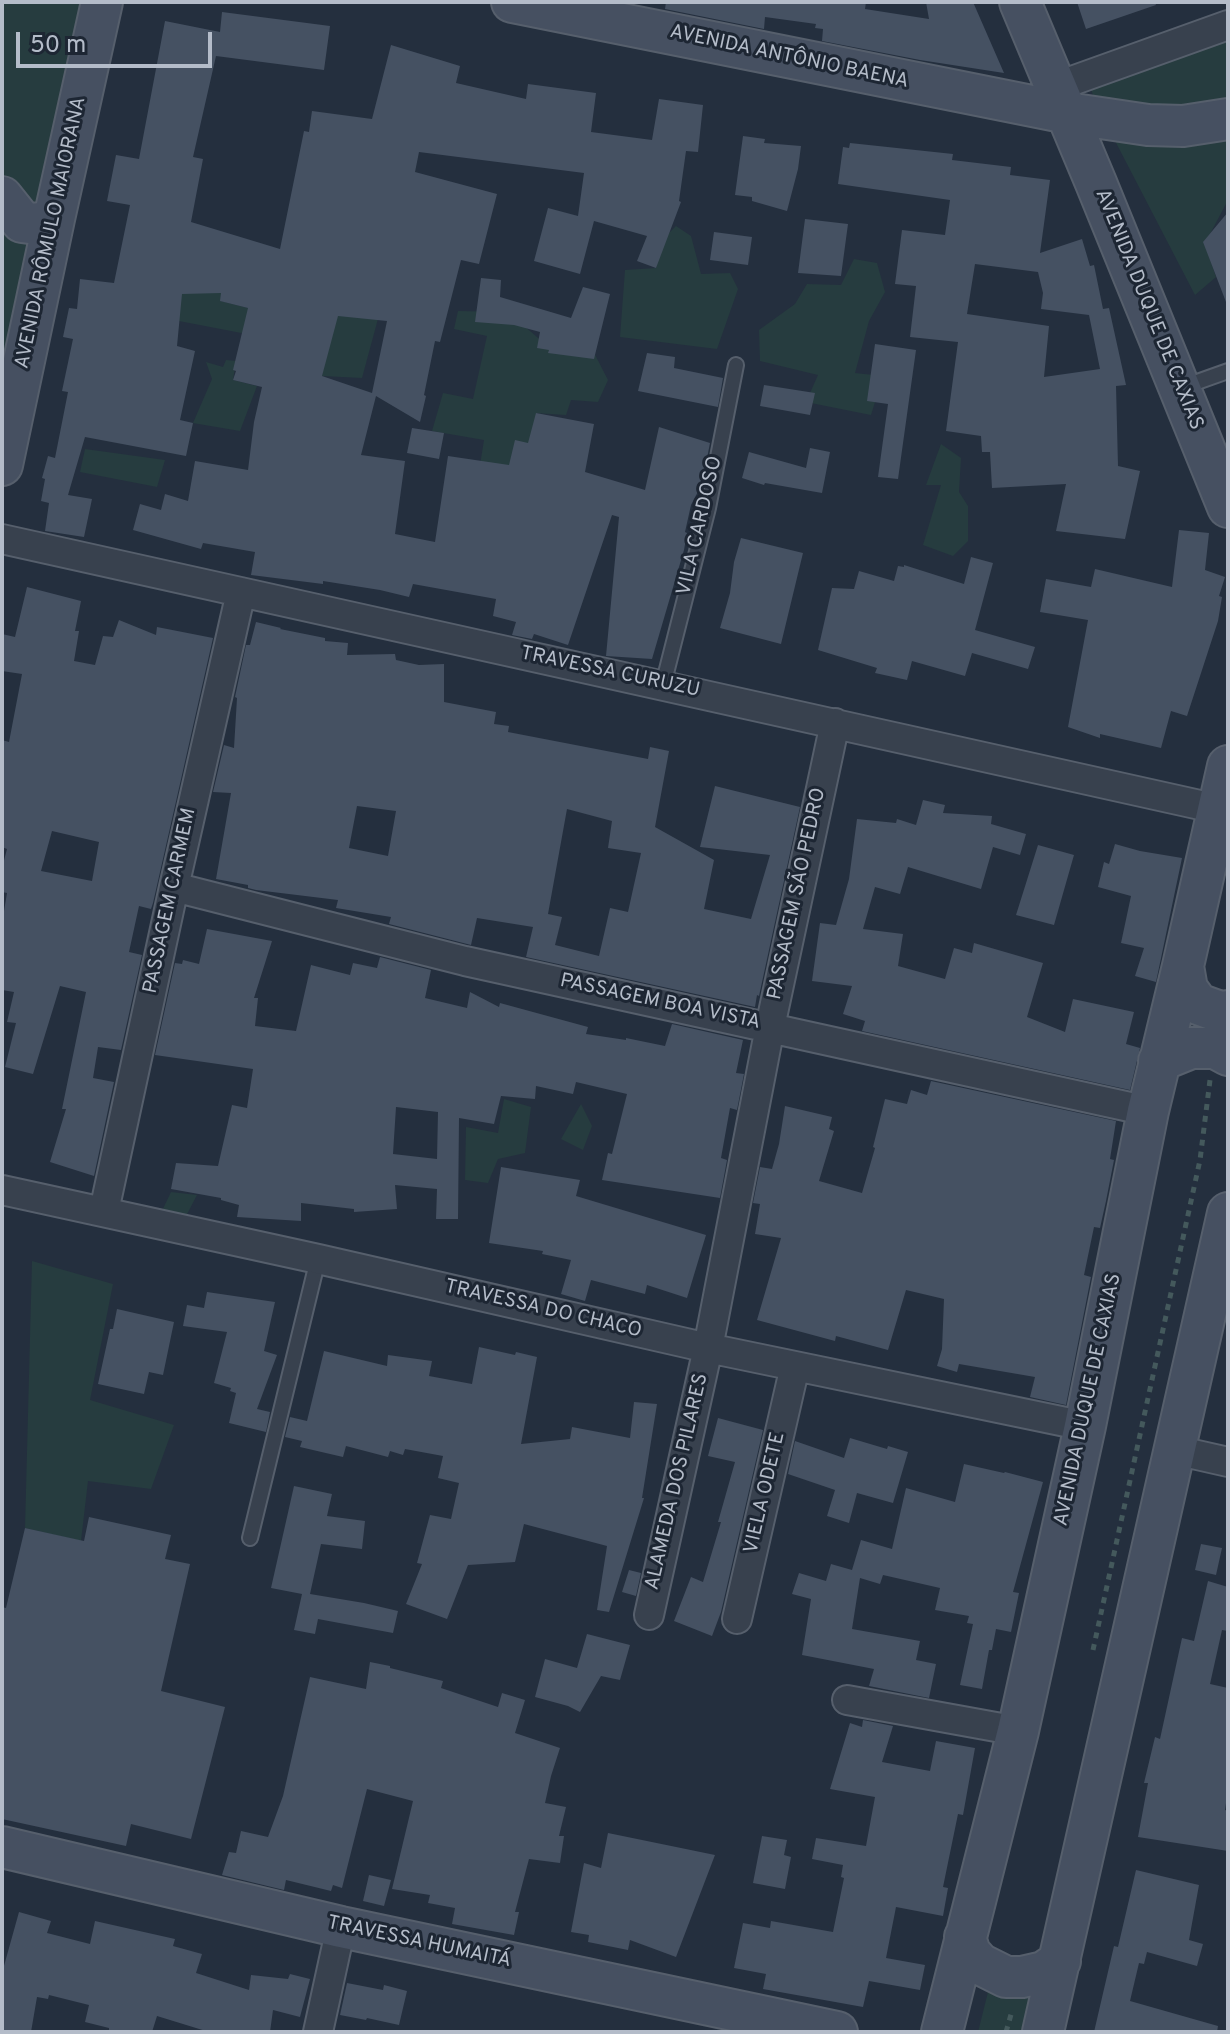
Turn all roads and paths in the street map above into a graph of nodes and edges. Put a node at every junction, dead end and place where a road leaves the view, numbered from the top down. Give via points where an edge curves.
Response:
1 (102, 2) edge
2 (512, 2) edge
3 (1020, 2) edge
4 (1228, 25) edge
5 (1061, 100) junction
6 (1228, 119) edge
7 (2, 197) edge
8 (54, 219) junction
9 (736, 365) dead end
10 (1228, 371) edge
11 (1179, 389) junction
12 (2, 465) edge
13 (1228, 507) edge
14 (2, 539) edge
15 (241, 592) junction
16 (663, 685) junction
17 (835, 723) junction
18 (1228, 766) edge
19 (1218, 809) junction
20 (174, 887) junction
21 (1183, 966) junction
22 (1228, 1011) edge
23 (770, 1027) junction
24 (1221, 1052) edge
25 (1159, 1061) junction
26 (1148, 1111) junction
27 (2, 1190) edge
28 (104, 1211) junction
29 (1228, 1213) edge
30 (318, 1259) junction
31 (708, 1348) junction
32 (795, 1366) junction
33 (1085, 1426) junction
34 (1175, 1450) junction
35 (1228, 1462) edge
36 (250, 1538) dead end
37 (649, 1615) dead end
38 (737, 1619) dead end
39 (1092, 1653) dead end
40 (847, 1700) dead end
41 (1018, 1731) junction
42 (2, 1847) edge
43 (341, 1927) junction
44 (965, 1937) junction
45 (1060, 1961) junction
46 (1022, 1977) junction
47 (318, 2032) edge
48 (837, 2032) edge
49 (942, 2032) edge
50 (1006, 2032) edge
51 (1043, 2032) edge

1 - 8 main road, AVENIDA RÔMULO MAIORANA
2 - 5 main road, AVENIDA ANTÔNIO BAENA
3 - 5 main road, AVENIDA DUQUE DE CAXIAS
4 - 5 street
5 - 6 main road, AVENIDA ANTÔNIO BAENA via 1148,125
5 - 11 main road, AVENIDA DUQUE DE CAXIAS
7 - 8 main road via 22,222
8 - 12 main road, AVENIDA RÔMULO MAIORANA
9 - 16 lane, VILA CARDOSO via 708,508
10 - 11 lane
11 - 13 main road, AVENIDA DUQUE DE CAXIAS
14 - 15 street, TRAVESSA CURUZU
15 - 16 street, TRAVESSA CURUZU
15 - 20 street, PASSAGEM CARMEM
16 - 17 street, TRAVESSA CURUZU
17 - 19 street, TRAVESSA CURUZU
17 - 23 street, PASSAGEM SÃO PEDRO
18 - 19 main road, AVENIDA DUQUE DE CAXIAS
19 - 21 main road, AVENIDA DUQUE DE CAXIAS
20 - 23 street, PASSAGEM BOA VISTA via 465,961
20 - 28 street, PASSAGEM CARMEM
21 - 22 main road via 1187,989 1198,1004
21 - 25 main road, AVENIDA DUQUE DE CAXIAS
23 - 26 street, PASSAGEM BOA VISTA
23 - 31 street, PASSAGEM SÃO PEDRO
24 - 25 main road via 1191,1048
24 - 39 path
25 - 26 main road, AVENIDA DUQUE DE CAXIAS
26 - 33 main road, AVENIDA DUQUE DE CAXIAS
27 - 28 street, TRAVESSA DO CHACO
28 - 30 street, TRAVESSA DO CHACO
29 - 34 main road
30 - 31 street, TRAVESSA DO CHACO
30 - 36 lane
31 - 32 street, TRAVESSA DO CHACO
31 - 37 street, ALAMEDA DOS PILARES
32 - 33 street, TRAVESSA DO CHACO
32 - 38 street, VIELA ODETE
33 - 41 main road, AVENIDA DUQUE DE CAXIAS
34 - 35 street
34 - 45 main road
40 - 41 street
41 - 44 main road, AVENIDA DUQUE DE CAXIAS
42 - 43 main road, TRAVESSA HUMAITÁ
43 - 47 street
43 - 48 main road, TRAVESSA HUMAITÁ
44 - 46 main road via 980,1964 1006,1977
44 - 49 main road, AVENIDA DUQUE DE CAXIAS
45 - 46 main road
45 - 51 main road
46 - 50 path

